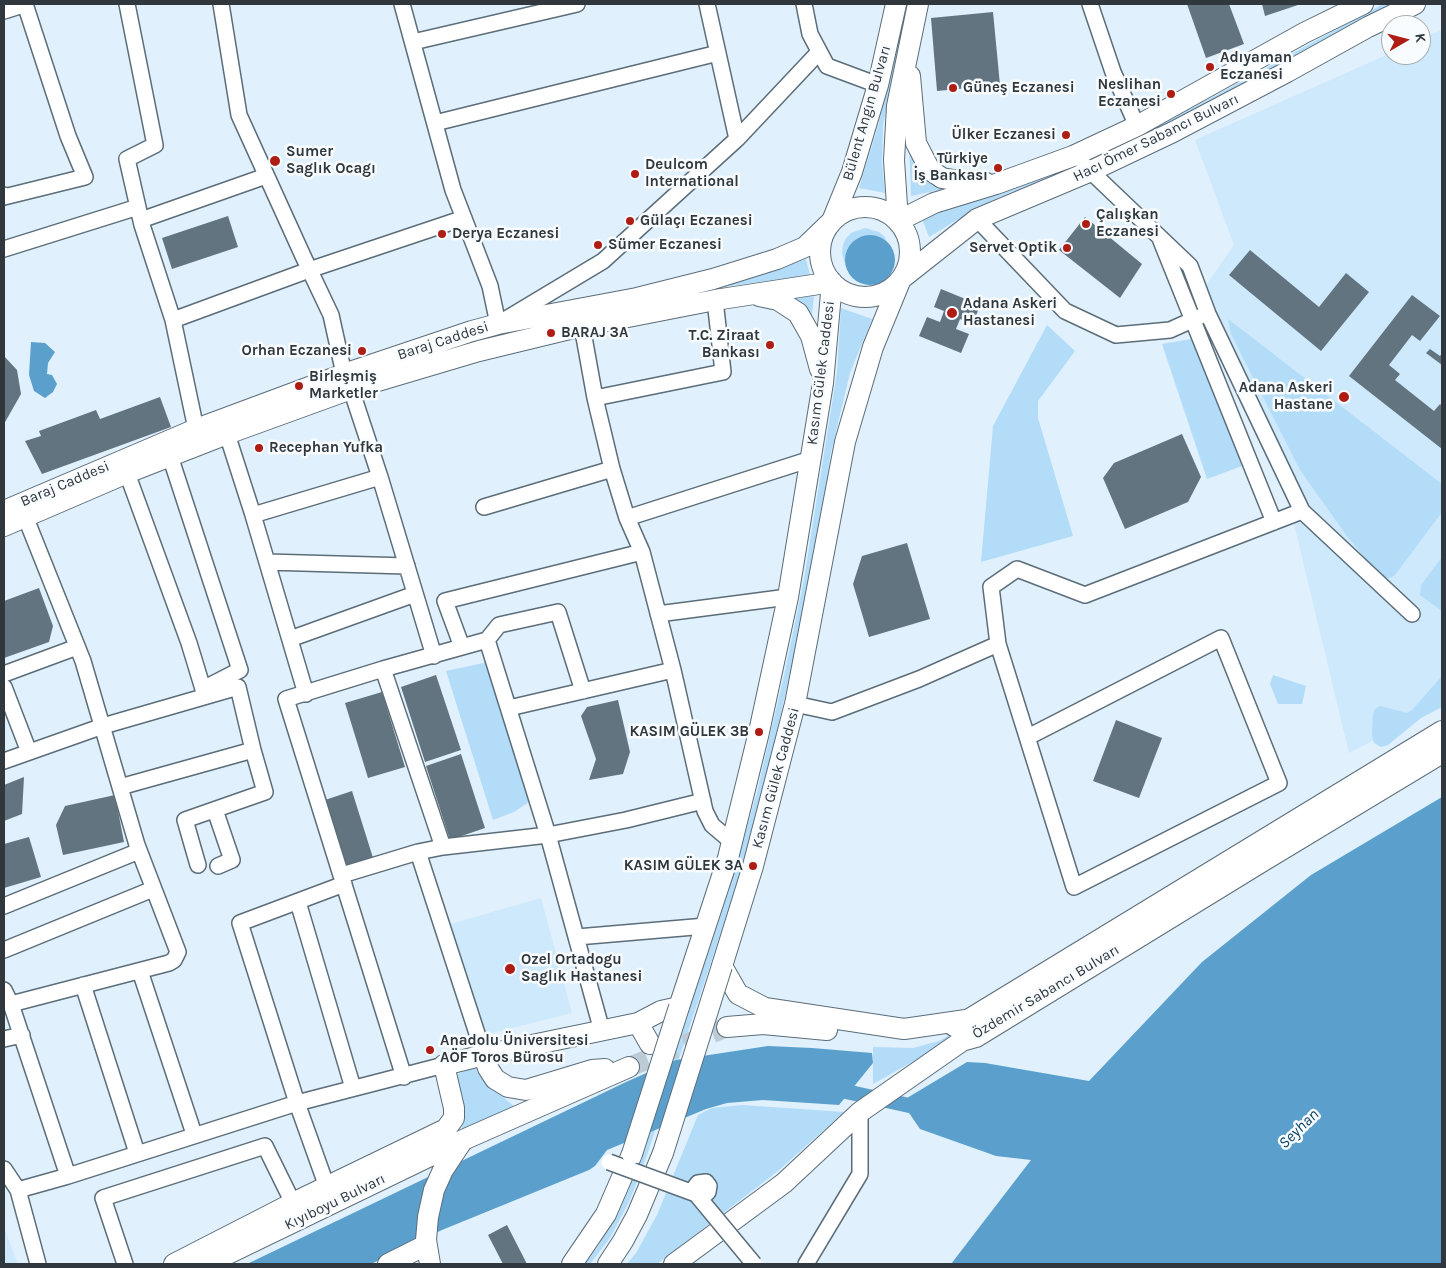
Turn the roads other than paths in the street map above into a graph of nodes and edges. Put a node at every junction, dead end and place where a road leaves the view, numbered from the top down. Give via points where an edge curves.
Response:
1 (26, 4) edge
2 (128, 4) edge
3 (221, 4) edge
4 (402, 4) edge
5 (578, 4) edge
6 (707, 4) edge
7 (804, 4) edge
8 (896, 4) edge
9 (918, 4) edge
10 (1090, 4) edge
11 (1363, 4) edge
12 (1415, 4) edge
13 (4, 11) edge
14 (413, 42) junction
15 (909, 44) junction
16 (819, 52) junction
17 (718, 53) junction
18 (878, 85) junction
19 (435, 123) junction
20 (1137, 126) junction
21 (736, 139) junction
22 (1073, 156) junction
23 (1091, 171) junction
24 (266, 176) junction
25 (996, 184) junction
26 (4, 196) edge
27 (139, 214) junction
28 (464, 218) junction
29 (977, 220) junction
30 (832, 221) junction
31 (898, 221) junction
32 (1159, 238) junction
33 (4, 249) edge
34 (309, 270) junction
35 (902, 279) junction
36 (832, 282) junction
37 (752, 294) junction
38 (715, 300) junction
39 (1208, 314) junction
40 (173, 320) junction
41 (1191, 320) junction
42 (498, 324) junction
43 (582, 326) junction
44 (347, 382) junction
45 (823, 383) junction
46 (595, 398) junction
47 (196, 429) junction
48 (227, 434) junction
49 (170, 456) junction
50 (811, 460) junction
51 (612, 469) junction
52 (127, 473) junction
53 (380, 477) junction
54 (484, 507) dead end
55 (4, 511) edge
56 (1302, 511) junction
57 (253, 515) junction
58 (26, 516) junction
59 (627, 518) junction
60 (1274, 522) junction
61 (4, 526) edge
62 (642, 552) junction
63 (267, 562) junction
64 (407, 566) junction
65 (415, 594) junction
66 (788, 597) junction
67 (658, 614) junction
68 (1412, 614) dead end
69 (290, 639) junction
70 (487, 640) junction
71 (998, 644) junction
72 (77, 647) junction
73 (462, 648) junction
74 (434, 656) junction
75 (383, 669) junction
76 (672, 670) junction
77 (4, 674) edge
78 (4, 687) edge
79 (583, 691) junction
80 (306, 694) junction
81 (795, 704) junction
82 (509, 708) junction
83 (103, 726) junction
84 (1442, 732) edge
85 (1028, 737) junction
86 (253, 750) junction
87 (30, 752) junction
88 (1442, 753) edge
89 (4, 762) edge
90 (120, 787) junction
91 (703, 802) junction
92 (215, 810) junction
93 (548, 835) junction
94 (732, 842) junction
95 (443, 847) junction
96 (139, 851) junction
97 (418, 852) junction
98 (198, 865) dead end
99 (218, 866) dead end
100 (343, 879) junction
101 (153, 888) junction
102 (298, 902) junction
103 (4, 906) edge
104 (706, 926) junction
105 (577, 937) junction
106 (4, 950) edge
107 (722, 966) junction
108 (140, 971) junction
109 (83, 985) junction
110 (4, 990) edge
111 (11, 1004) junction
112 (679, 1007) junction
113 (966, 1020) junction
114 (638, 1023) junction
115 (727, 1027) tunnel mouth
116 (602, 1031) junction
117 (22, 1035) junction
118 (4, 1039) edge
119 (484, 1055) junction
120 (663, 1060) junction
121 (444, 1066) junction
122 (404, 1076) junction
123 (353, 1088) junction
124 (297, 1103) junction
125 (860, 1112) junction
126 (194, 1134) junction
127 (463, 1140) junction
128 (137, 1153) junction
129 (609, 1162) dead end
130 (4, 1169) edge
131 (68, 1176) junction
132 (327, 1187) junction
133 (18, 1190) junction
134 (294, 1203) junction
135 (428, 1250) edge
136 (38, 1264) edge
137 (124, 1264) edge
138 (174, 1264) edge
139 (207, 1264) edge
140 (388, 1264) edge
141 (572, 1264) edge
142 (608, 1264) edge
143 (674, 1264) edge
144 (754, 1264) edge
145 (806, 1264) edge

1 - 13 street
1 - 26 street via 68,136 85,177
2 - 27 street via 155,145 127,159
3 - 24 street via 239,115
4 - 14 street
5 - 14 street
6 - 17 street
7 - 16 street via 810,34
8 - 18 main road, Bülent Angın Bulvarı
9 - 15 main road, Bülent Angın Bulvarı
10 - 20 street via 1113,72
11 - 20 main road, Hacı Ömer Sabancı Bulvarı via 1304,33
12 - 23 main road, Hacı Ömer Sabancı Bulvarı via 1182,128
14 - 19 street
15 - 25 main road via 916,142 930,170 951,180
15 - 31 main road, Bülent Angın Bulvarı via 897,106 894,160
16 - 18 street via 827,66
16 - 21 street
17 - 19 street
17 - 21 street
18 - 30 main road, Bülent Angın Bulvarı via 852,172
19 - 28 street
20 - 22 main road, Hacı Ömer Sabancı Bulvarı
21 - 42 street via 603,262
22 - 23 street
22 - 25 main road, Hacı Ömer Sabancı Bulvarı
23 - 29 main road, Hacı Ömer Sabancı Bulvarı
23 - 32 street
24 - 27 street
24 - 34 street
25 - 31 main road, Hacı Ömer Sabancı Bulvarı via 934,203
27 - 33 street
27 - 40 street
28 - 34 street
28 - 42 street via 490,286
29 - 35 main road, Hacı Ömer Sabancı Bulvarı
29 - 41 street via 1065,311 1116,335 1170,330
30 - 31 main road via 843,212 870,207
30 - 36 main road via 820,247 821,261
30 - 42 main road, Baraj Caddesi via 805,247 713,279 637,298
31 - 35 main road via 910,249
32 - 39 street via 1190,266
32 - 41 street
34 - 40 street
34 - 44 street via 331,315
35 - 36 main road via 890,290 876,296 860,297 847,294
35 - 81 main road, Kasım Gülek Caddesi via 873,347 844,442
36 - 37 main road, Baraj Caddesi
36 - 45 main road, Kasım Gülek Caddesi
37 - 38 main road, Baraj Caddesi
37 - 45 main road via 778,300 798,313 811,336
38 - 43 main road, Baraj Caddesi
38 - 46 street via 723,372
39 - 41 street
39 - 56 street
40 - 47 street
41 - 60 street
42 - 44 main road, Baraj Caddesi via 467,332
43 - 44 main road, Baraj Caddesi
43 - 46 street
44 - 47 main road, Baraj Caddesi
44 - 48 main road, Baraj Caddesi
44 - 53 street
45 - 50 main road, Kasım Gülek Caddesi
46 - 51 street
47 - 55 main road, Baraj Caddesi
48 - 49 main road, Baraj Caddesi
48 - 57 street
49 - 52 main road, Baraj Caddesi
49 - 52 street via 240,670 203,689
50 - 59 street
50 - 66 main road, Kasım Gülek Caddesi
51 - 54 street
51 - 59 street
52 - 58 main road, Baraj Caddesi
53 - 57 street
53 - 64 street
56 - 60 street
56 - 68 street
57 - 63 street
58 - 61 main road, Baraj Caddesi
58 - 72 street
59 - 62 street
60 - 71 street via 1085,595 1017,569 991,586
62 - 67 street
62 - 73 street via 445,601
63 - 64 street
63 - 69 street
64 - 65 street
65 - 69 street
65 - 74 street
66 - 67 street
66 - 94 main road, Kasım Gülek Caddesi
67 - 76 street
69 - 80 street
70 - 73 street
70 - 79 street via 499,625 558,612
70 - 82 street
71 - 81 street via 832,712
71 - 85 street
72 - 77 street
72 - 83 street
73 - 74 street
74 - 75 street
75 - 80 street
75 - 95 street
76 - 79 street
76 - 91 street
78 - 87 street
79 - 82 street
80 - 100 street via 286,700
81 - 107 main road, Kasım Gülek Caddesi via 753,866
82 - 93 street
83 - 86 street via 238,687
83 - 87 street
83 - 90 street
84 - 113 main road, Özdemir Sabancı Bulvarı
85 - 85 street via 1074,887 1279,783 1221,638
86 - 90 street
86 - 92 street via 265,792
87 - 89 street
88 - 125 main road, Özdemir Sabancı Bulvarı via 976,1037 962,1041
90 - 96 street
91 - 93 street
91 - 94 street via 712,825
92 - 98 street via 185,820
92 - 99 street via 232,860
93 - 95 street
93 - 105 street
94 - 104 main road, Kasım Gülek Caddesi
95 - 97 street
96 - 101 street
96 - 103 street
97 - 100 street
97 - 119 street
100 - 102 street
100 - 122 street
101 - 106 street
101 - 108 street via 178,952 169,963
102 - 123 street
102 - 124 street via 240,923
104 - 105 street
104 - 112 main road, Kasım Gülek Caddesi
105 - 116 street
107 - 113 main road via 738,994 766,1008 904,1029
107 - 142 main road, Kasım Gülek Caddesi, bridge via 663,1153 637,1215
108 - 109 street
108 - 126 street
109 - 111 street
109 - 128 street
110 - 111 street
111 - 117 street
112 - 114 main road via 661,1011
112 - 120 main road, Kasım Gülek Caddesi, bridge
113 - 115 main road, Özdemir Sabancı Bulvarı via 933,1035 897,1038 763,1024
114 - 116 main road
114 - 120 main road
116 - 119 main road
117 - 118 street
117 - 131 street
119 - 121 main road
119 - 127 main road via 495,1079 508,1088 526,1090 592,1070 629,1067
120 - 141 main road, Kasım Gülek Caddesi, bridge via 632,1154 606,1214
121 - 122 street
121 - 132 main road via 454,1108 454,1118 446,1129
122 - 123 street
123 - 124 street
124 - 126 street
124 - 132 street
125 - 143 main road, Özdemir Sabancı Bulvarı via 784,1183
125 - 145 street via 860,1174
126 - 128 street
127 - 135 main road via 443,1170 431,1202
127 - 139 main road, Kıyıboyu Bulvarı
128 - 131 street
129 - 144 street, bridge via 696,1194
130 - 133 street
131 - 133 street
132 - 134 main road
133 - 136 street
134 - 137 street via 265,1146 103,1198
134 - 138 main road
135 - 140 main road

